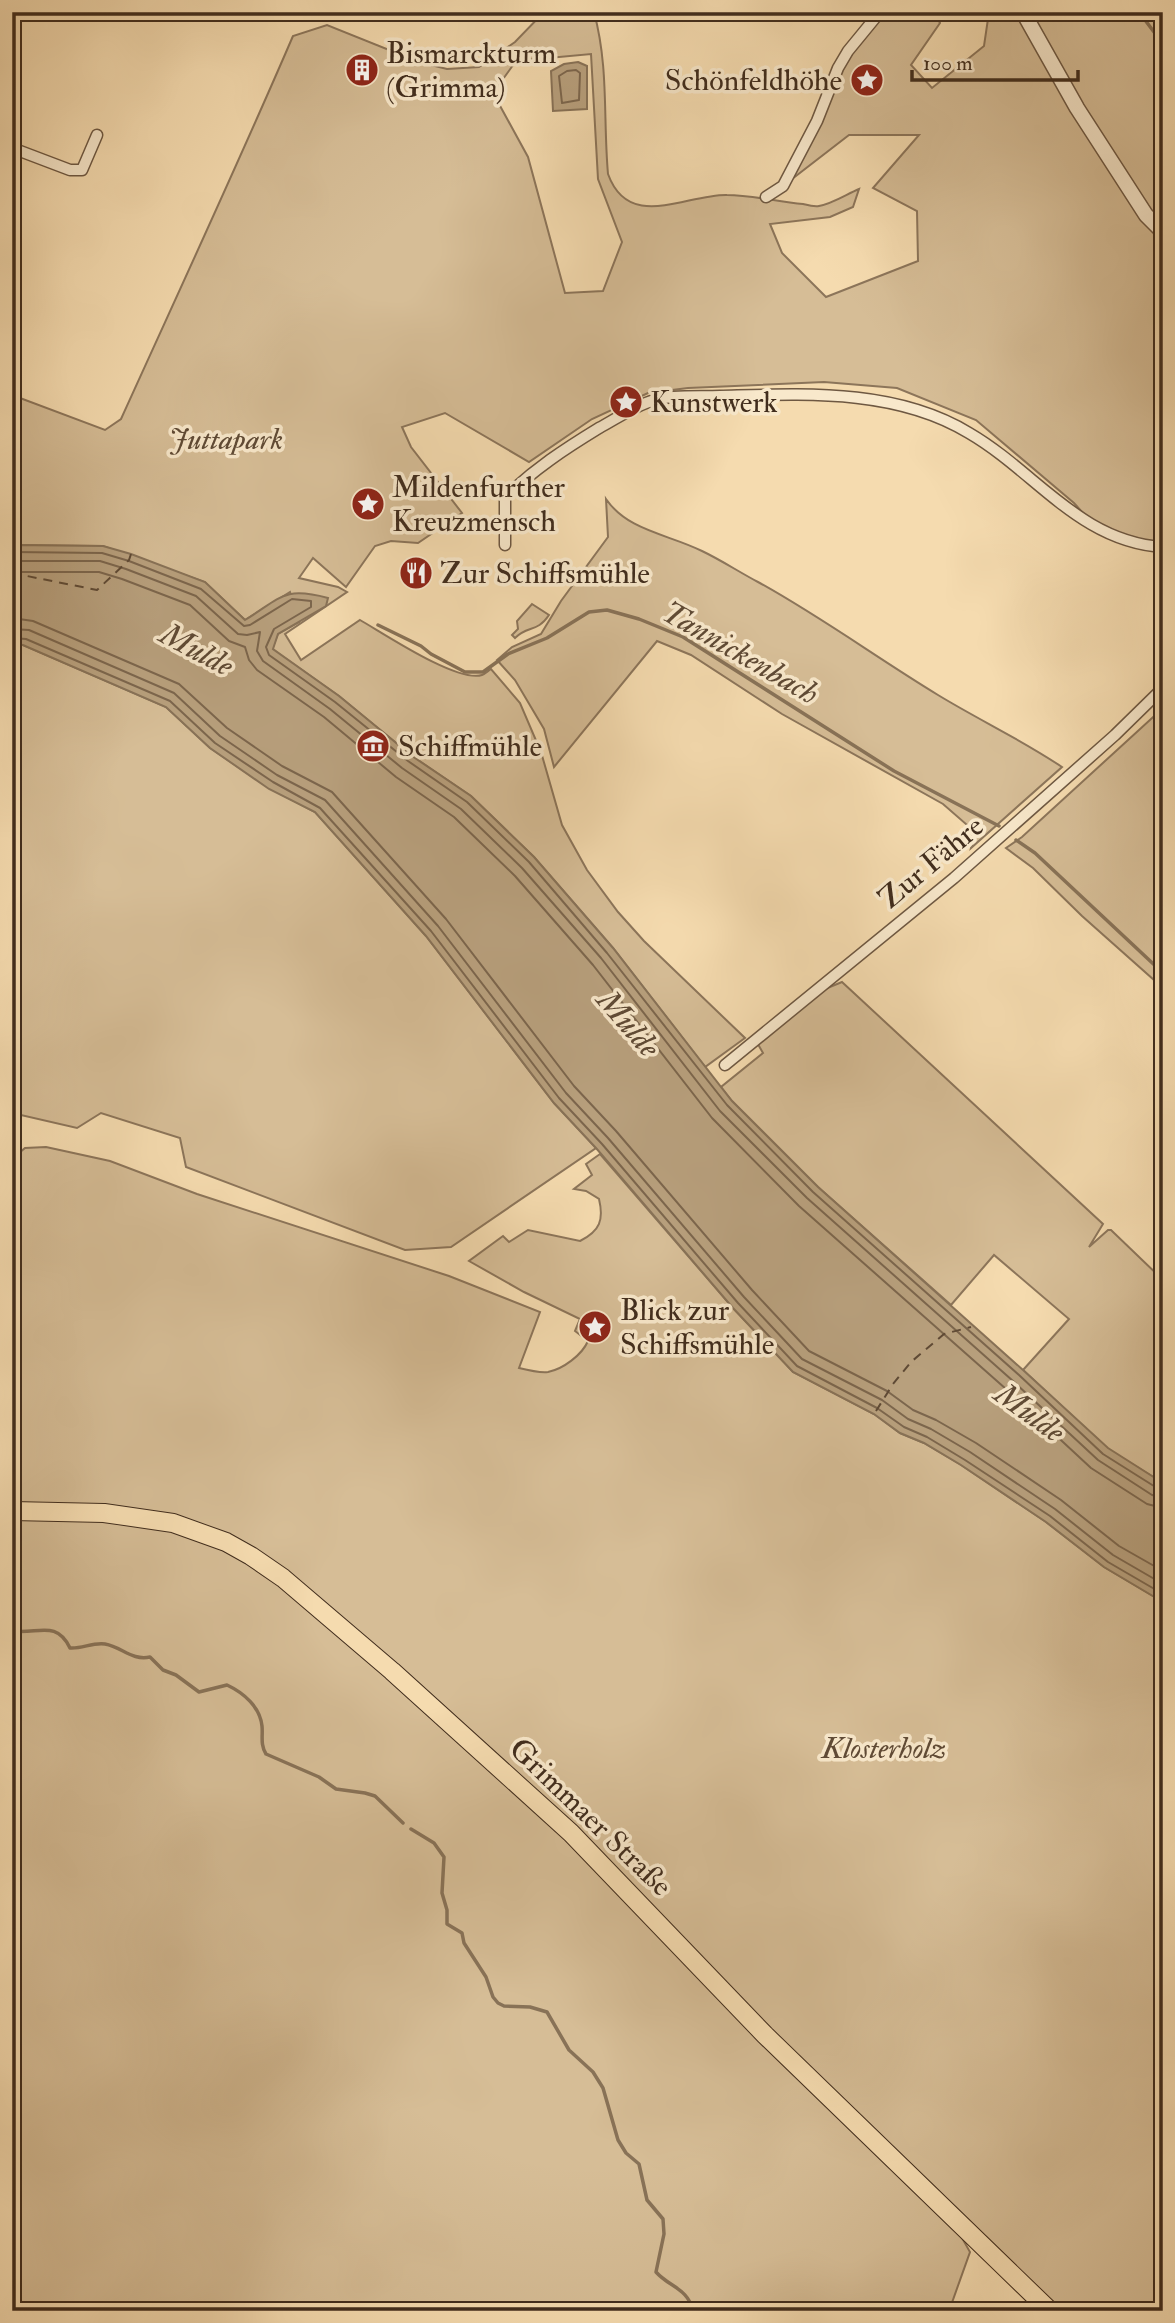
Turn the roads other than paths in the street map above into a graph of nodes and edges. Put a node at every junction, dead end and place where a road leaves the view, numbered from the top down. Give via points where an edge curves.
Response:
1 (880, 12) edge
2 (1023, 12) edge
3 (97, 135) dead end
4 (12, 148) edge
5 (766, 197) dead end
6 (1163, 232) edge
7 (505, 545) dead end
8 (1163, 547) edge
9 (1163, 688) edge
10 (725, 1065) dead end
11 (12, 1511) edge
12 (1050, 2311) edge

1 - 5 street via 838,68 783,186
2 - 6 street via 1077,108 1146,215
3 - 4 street via 82,170 70,170
7 - 8 street via 505,497 550,458 647,402 809,394 863,398 936,416 970,433 1091,526 1142,545
9 - 10 street, Zur Fähre via 954,877
11 - 12 main road, Grimmaer Straße via 104,1513 173,1522 226,1542 283,1578 571,1833 765,2035

